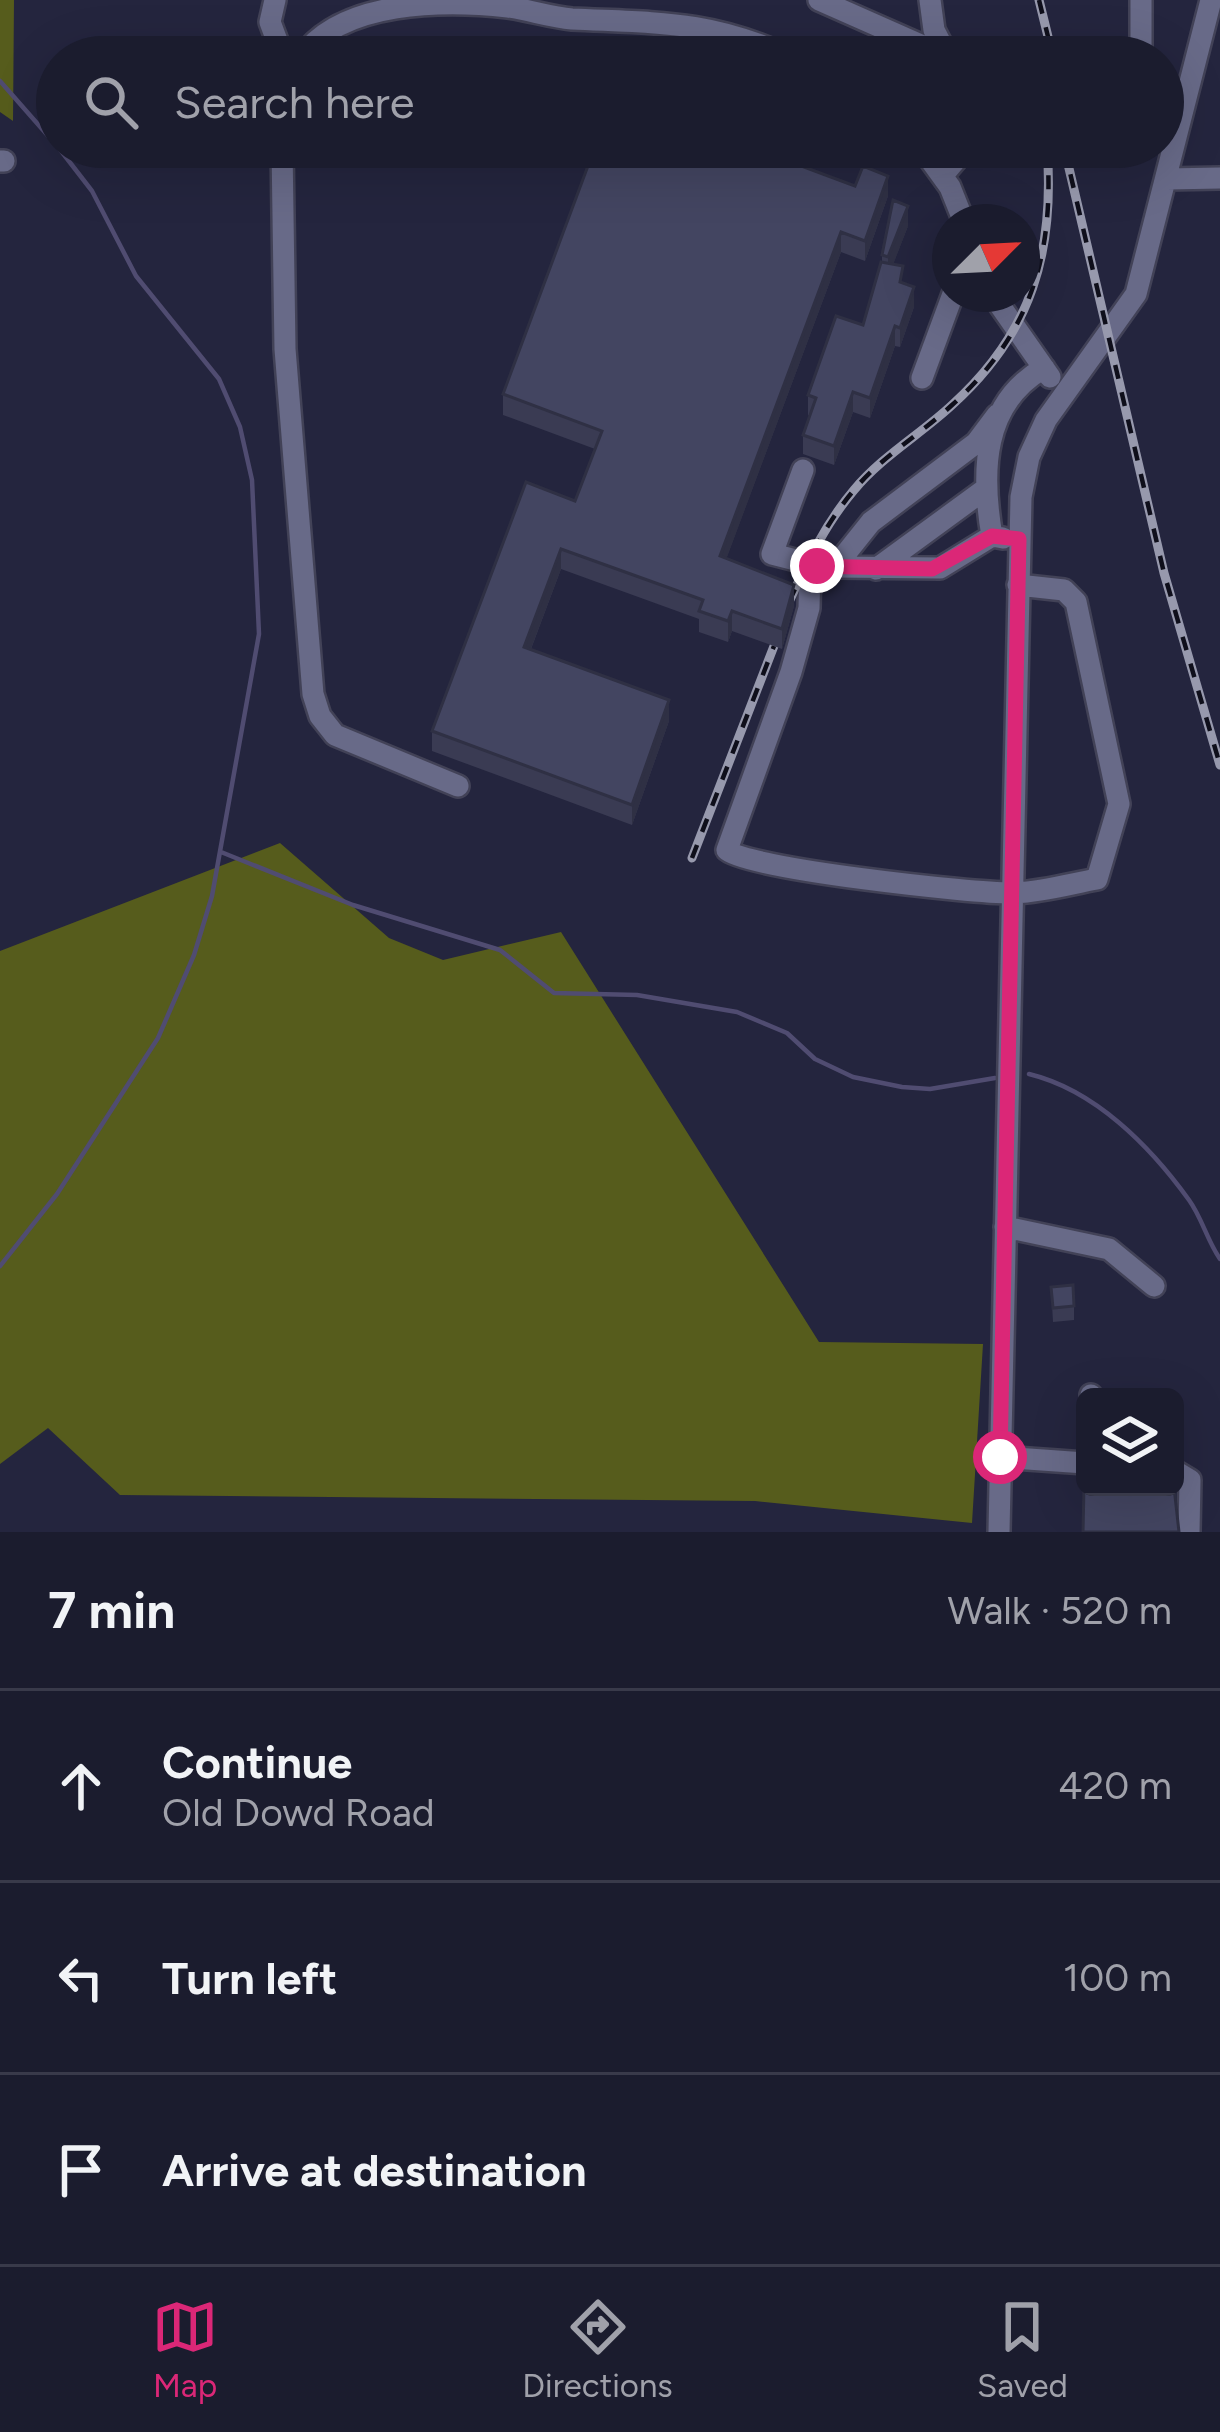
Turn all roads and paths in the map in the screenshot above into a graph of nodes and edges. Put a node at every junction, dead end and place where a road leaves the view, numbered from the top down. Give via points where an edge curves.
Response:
1 (275, 0) edge
2 (819, 0) edge
3 (930, 0) edge
4 (1142, 0) edge
5 (1211, 0) edge
6 (649, 9) edge
7 (275, 36) edge
8 (322, 36) edge
9 (739, 36) edge
10 (900, 36) edge
11 (937, 36) edge
12 (1141, 36) edge
13 (1184, 110) edge
14 (282, 168) edge
15 (938, 168) edge
16 (949, 168) edge
17 (1170, 168) edge
18 (943, 175) junction
19 (1220, 178) edge
20 (1167, 179) junction
21 (956, 204) edge
22 (949, 312) edge
23 (1004, 312) edge
24 (1045, 368) junction
25 (922, 378) dead end
26 (1064, 393) junction
27 (997, 415) junction
28 (803, 470) dead end
29 (984, 490) junction
30 (992, 536) junction
31 (1019, 539) junction
32 (810, 565) junction
33 (835, 567) junction
34 (876, 568) junction
35 (1018, 585) junction
36 (458, 786) dead end
37 (1012, 893) junction
38 (1005, 1227) junction
39 (1154, 1286) dead end
40 (1000, 1457) junction
41 (1076, 1462) edge
42 (1184, 1476) edge
43 (999, 1532) edge
44 (1189, 1532) edge

1 - 7 street
2 - 10 street
3 - 11 street
4 - 12 street
5 - 13 street
6 - 8 street via 571,19 426,2 381,10
6 - 9 street
14 - 36 street via 285,350 313,694 335,735
15 - 18 street
16 - 18 street
17 - 20 street
18 - 21 street
19 - 20 street
20 - 26 street via 1136,294
22 - 25 street
23 - 24 street
24 - 26 street
24 - 27 street via 1009,393
26 - 31 street via 1029,457
27 - 29 street
27 - 33 street via 976,443 871,522
28 - 32 street via 772,554
29 - 30 street
29 - 34 street
30 - 31 street
30 - 34 street via 940,568
31 - 35 street
32 - 33 street
32 - 37 street via 809,608 791,672 727,850 734,859 783,868
33 - 34 street
35 - 37 street
35 - 37 street via 1064,590 1076,602 1119,804 1097,879
37 - 38 street
38 - 39 street via 1109,1250
38 - 40 street
40 - 41 street
40 - 43 street
42 - 44 street

